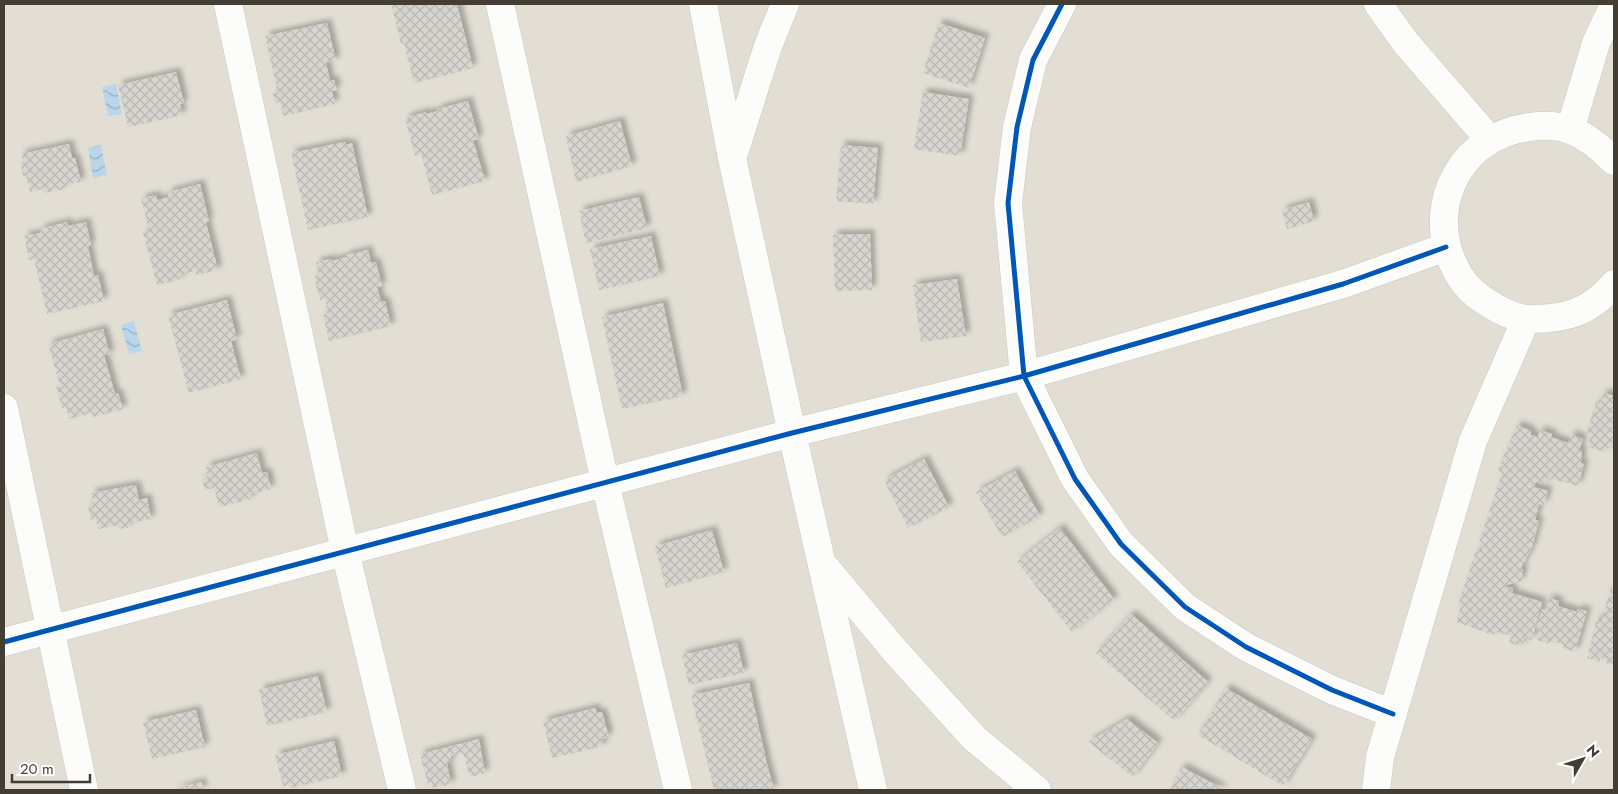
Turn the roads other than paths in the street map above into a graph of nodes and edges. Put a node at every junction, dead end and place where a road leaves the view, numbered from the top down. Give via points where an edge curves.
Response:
1 (228, 4) edge
2 (500, 4) edge
3 (703, 4) edge
4 (785, 4) edge
5 (1062, 4) edge
6 (1378, 4) edge
7 (1614, 5) edge
8 (1570, 130) junction
9 (1489, 139) junction
10 (732, 158) junction
11 (1614, 160) edge
12 (1446, 247) junction
13 (1611, 294) edge
14 (1526, 319) junction
15 (1024, 376) junction
16 (4, 408) edge
17 (792, 433) junction
18 (605, 482) junction
19 (345, 551) junction
20 (822, 563) junction
21 (50, 629) junction
22 (4, 642) edge
23 (1393, 714) junction
24 (84, 790) edge
25 (402, 790) edge
26 (678, 790) edge
27 (873, 790) edge
28 (1036, 790) edge
29 (1376, 790) edge

1 - 19 street
2 - 18 street
3 - 10 street
4 - 10 street
5 - 15 street via 1033,60 1017,127 1008,203
6 - 9 street via 1406,43
7 - 8 street via 1596,42
8 - 9 street via 1542,125 1514,128
8 - 11 street via 1596,143
9 - 12 street via 1466,159 1450,186 1443,216
10 - 17 street
12 - 14 street via 1457,273 1475,295 1499,310
12 - 15 street via 1343,284
13 - 14 street via 1580,312 1554,319
14 - 23 street via 1473,441
15 - 17 street
15 - 23 street via 1075,478 1121,544 1185,607 1246,647 1332,690
16 - 21 street
17 - 18 street
17 - 20 street
18 - 19 street
18 - 26 street
19 - 21 street
19 - 25 street
20 - 27 street
20 - 28 street via 974,738
21 - 22 street
21 - 24 street
23 - 29 street via 1380,757

